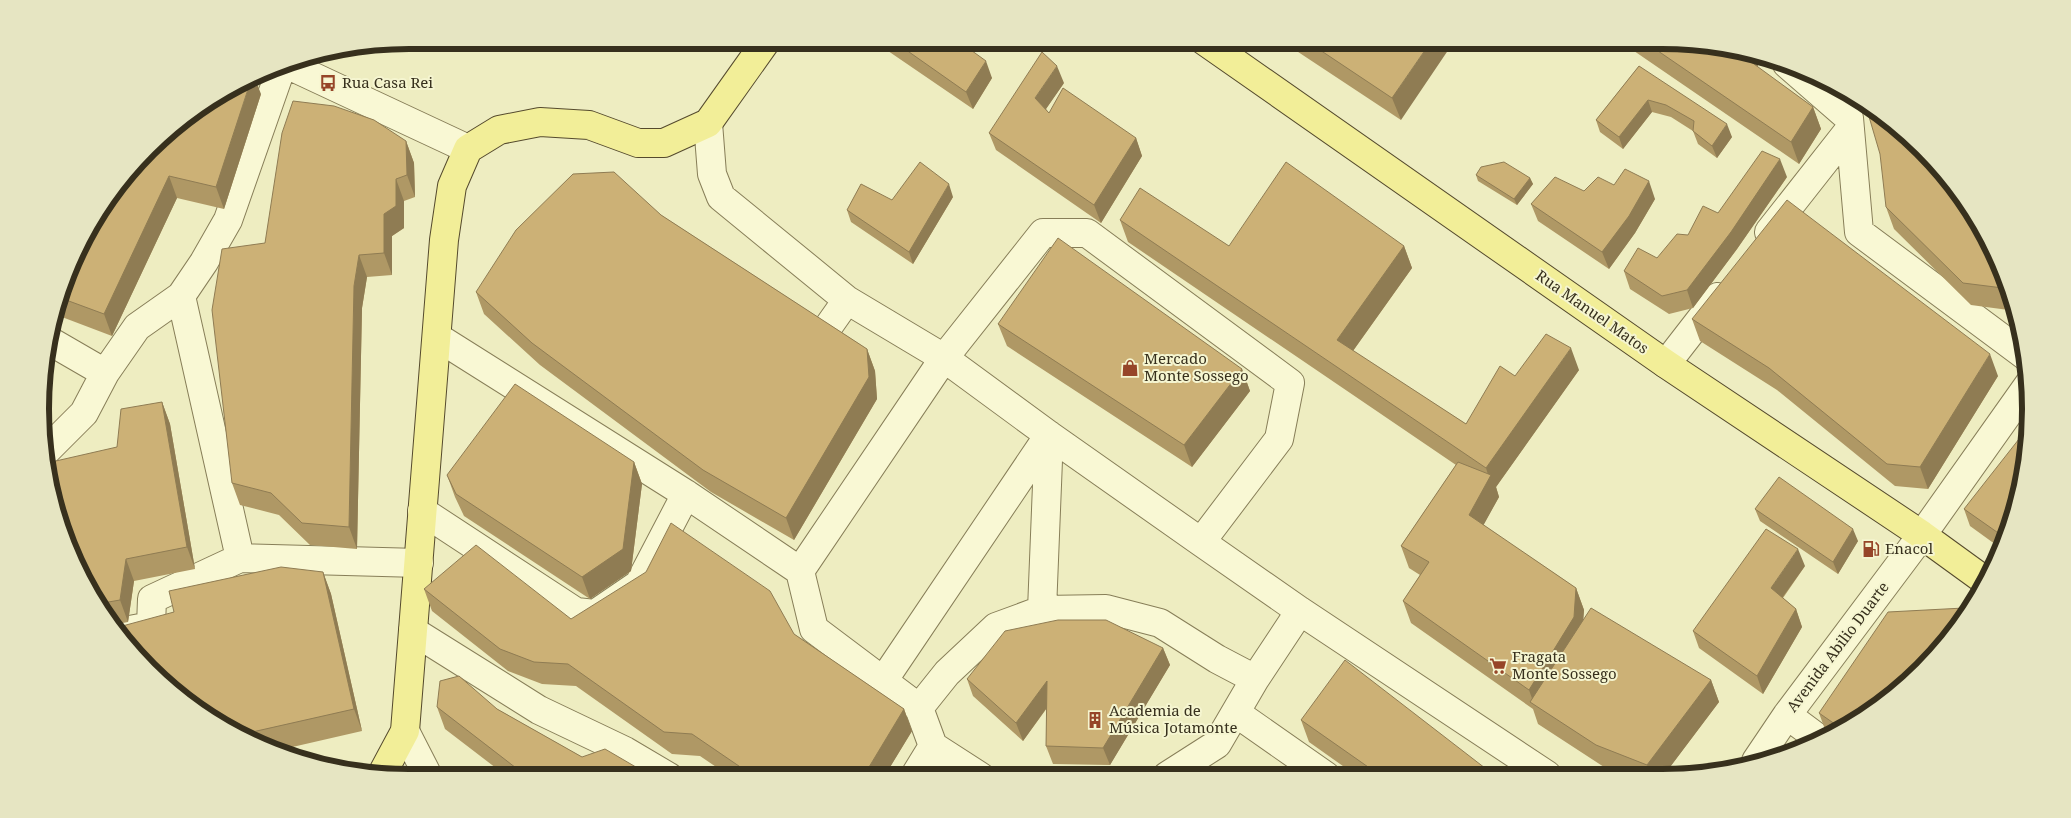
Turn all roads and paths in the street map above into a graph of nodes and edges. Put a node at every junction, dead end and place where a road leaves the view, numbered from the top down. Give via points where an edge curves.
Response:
1 (761, 49) edge
2 (1216, 49) edge
3 (294, 68) edge
4 (281, 73) edge
5 (1806, 79) edge
6 (1854, 116) edge
7 (708, 123) junction
8 (468, 149) junction
9 (1752, 254) edge
10 (1734, 277) edge
11 (181, 296) junction
12 (847, 300) junction
13 (437, 337) junction
14 (821, 337) edge
15 (55, 344) edge
16 (2017, 349) edge
17 (944, 358) junction
18 (1666, 364) junction
19 (104, 373) junction
20 (2021, 395) edge
21 (1049, 435) junction
22 (51, 446) edge
23 (700, 497) junction
24 (422, 511) junction
25 (1922, 535) junction
26 (1201, 542) junction
27 (240, 558) junction
28 (419, 563) junction
29 (800, 571) junction
30 (1980, 577) edge
31 (1042, 610) junction
32 (1300, 611) junction
33 (125, 631) edge
34 (413, 631) junction
35 (1255, 679) junction
36 (883, 681) junction
37 (919, 708) junction
38 (1236, 713) junction
39 (1787, 715) junction
40 (405, 731) junction
41 (1814, 735) edge
42 (933, 746) junction
43 (1760, 756) edge
44 (385, 768) edge
45 (424, 769) edge
46 (655, 769) edge
47 (919, 769) edge
48 (969, 769) edge
49 (1178, 769) edge
50 (1316, 769) edge
51 (1538, 769) edge

1 - 7 main road
2 - 18 main road, Rua Manuel Matos
3 - 8 street
4 - 11 street via 228,220
5 - 6 street
6 - 9 street
6 - 16 street via 1859,232
7 - 8 main road via 664,143 638,143 589,125 540,122 499,130
7 - 12 street via 712,174 721,197
8 - 13 main road via 452,186 444,240
10 - 18 street
11 - 19 street via 137,327
11 - 27 street
12 - 14 street
12 - 17 street
13 - 23 street
13 - 24 main road
15 - 19 street
17 - 21 street
17 - 26 street via 1043,232 1087,232 1290,382 1279,439
17 - 29 street
18 - 25 main road, Rua Manuel Matos
19 - 22 street via 84,413
20 - 25 street, Avenida Abilio Duarte
21 - 26 street
21 - 31 street
21 - 36 street
23 - 24 street via 639,584 595,614 576,612
23 - 29 street
24 - 28 main road
25 - 30 main road, Rua Manuel Matos
25 - 39 street, Avenida Abilio Duarte
26 - 32 street
27 - 28 street
27 - 33 street via 152,599 151,626
28 - 34 main road
29 - 36 street via 814,629
31 - 35 street via 1106,609 1160,623 1217,660
31 - 37 street via 996,626 947,673
32 - 35 street
32 - 51 street
34 - 40 main road
34 - 46 street via 539,710
35 - 38 street
36 - 37 street
37 - 42 street
38 - 49 street via 1216,744
38 - 50 street
39 - 41 street
39 - 43 street, Avenida Abilio Duarte
40 - 44 main road
40 - 45 street
42 - 47 street
42 - 48 street

